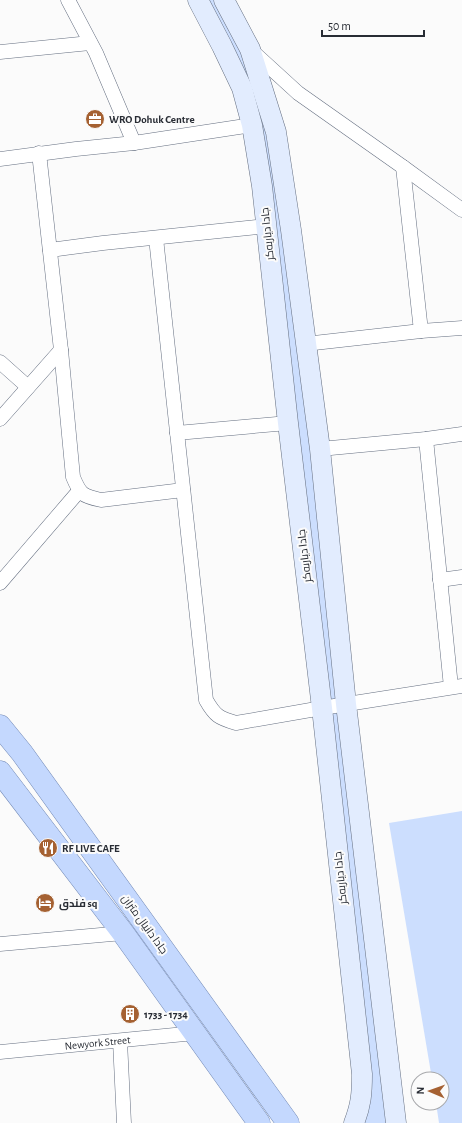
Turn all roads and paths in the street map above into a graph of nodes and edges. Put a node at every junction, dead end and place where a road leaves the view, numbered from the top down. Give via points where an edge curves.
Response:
1 (68, 0) edge
2 (198, 0) edge
3 (224, 0) edge
4 (90, 43) junction
5 (250, 49) junction
6 (0, 52) edge
7 (252, 125) junction
8 (134, 143) junction
9 (39, 153) junction
10 (0, 159) edge
11 (403, 167) junction
12 (462, 210) edge
13 (267, 226) junction
14 (156, 238) junction
15 (50, 250) junction
16 (462, 328) edge
17 (420, 331) junction
18 (305, 344) junction
19 (61, 350) junction
20 (0, 362) edge
21 (28, 387) junction
22 (0, 419) edge
23 (288, 423) junction
24 (177, 433) junction
25 (462, 434) edge
26 (426, 439) junction
27 (320, 448) junction
28 (183, 490) junction
29 (79, 491) junction
30 (462, 577) edge
31 (440, 580) junction
32 (0, 583) edge
33 (457, 686) edge
34 (346, 704) junction
35 (322, 708) junction
36 (0, 726) edge
37 (0, 772) edge
38 (124, 933) junction
39 (0, 944) edge
40 (195, 1033) junction
41 (120, 1041) junction
42 (0, 1052) edge
43 (124, 1123) edge
44 (259, 1123) edge
45 (288, 1123) edge
46 (354, 1123) edge
47 (396, 1123) edge

1 - 4 street
2 - 7 main road, جادا دیاربه‌كر via 242,88
3 - 5 main road
4 - 6 street
4 - 8 street
5 - 11 street via 298,93
5 - 18 main road via 276,132
7 - 8 street
7 - 13 main road, جادا دیاربه‌كر
8 - 9 street
9 - 10 street
9 - 15 street
11 - 12 street
11 - 17 street
13 - 14 street
13 - 23 main road, جادا دیاربه‌كر
14 - 15 street
14 - 24 street
15 - 19 street
16 - 17 street
17 - 18 street
18 - 27 main road
19 - 21 street
19 - 29 street via 72,477
20 - 21 street
21 - 22 street
23 - 24 street
23 - 35 main road, جادا دیاربه‌كر
24 - 28 street
25 - 26 street
26 - 27 street
26 - 31 street
27 - 34 main road
28 - 29 street via 101,500 88,497
28 - 35 street via 206,700 213,712 223,720 236,723
29 - 32 street
30 - 31 street
31 - 33 street
33 - 34 street
34 - 35 street
34 - 47 main road
35 - 46 main road, جادا دیاربه‌كر via 362,1074 362,1093
36 - 45 main road, جادا دانيال متران
37 - 38 main road, جادا دانيال متران
38 - 39 street
38 - 40 main road, جادا دانيال متران
40 - 41 street, Newyork Street
40 - 44 main road, جادا دانيال متران
41 - 42 street, Newyork Street
41 - 43 street

